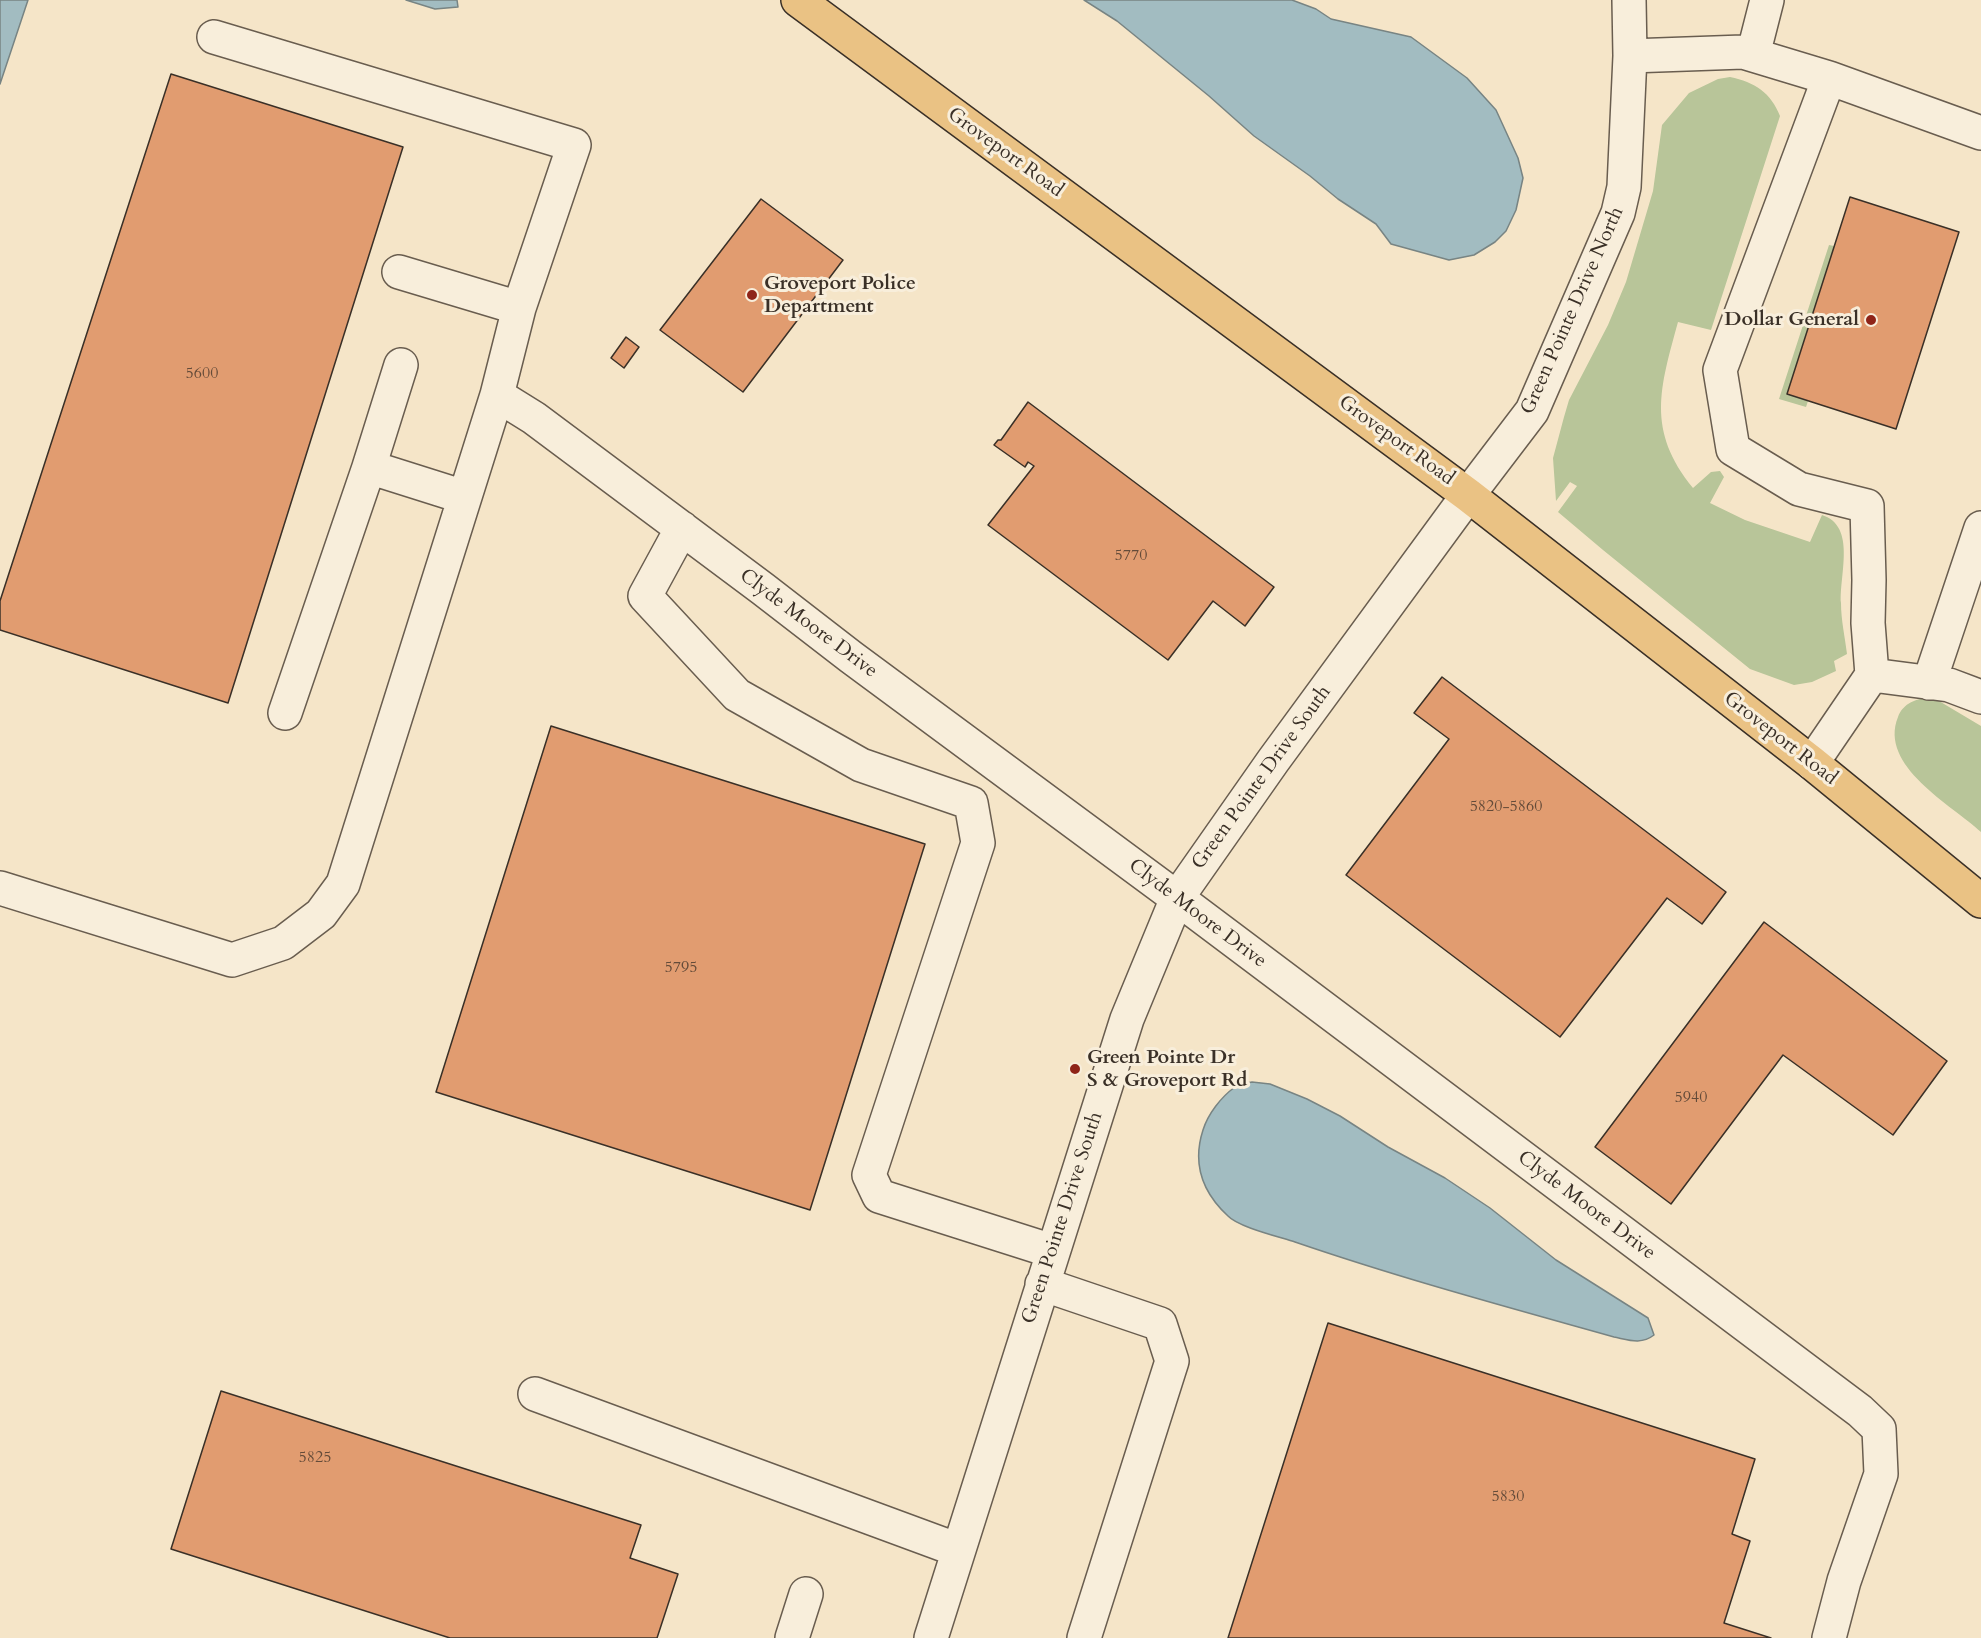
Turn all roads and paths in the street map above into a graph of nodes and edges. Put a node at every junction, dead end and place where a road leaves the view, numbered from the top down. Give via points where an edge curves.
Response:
1 (798, 0) edge
2 (1629, 0) edge
3 (1767, 0) edge
4 (214, 37) dead end
5 (1753, 55) junction
6 (1630, 56) junction
7 (1829, 78) junction
8 (1981, 133) edge
9 (399, 272) dead end
10 (519, 308) junction
11 (401, 365) dead end
12 (497, 395) junction
13 (369, 467) junction
14 (1468, 495) junction
15 (464, 497) junction
16 (682, 528) junction
17 (1981, 528) edge
18 (1981, 598) edge
19 (1872, 675) junction
20 (1929, 683) junction
21 (1975, 695) edge
22 (285, 713) dead end
23 (1812, 763) junction
24 (998, 766) junction
25 (972, 804) junction
26 (0, 888) edge
27 (1177, 898) junction
28 (1981, 901) edge
29 (1052, 1251) junction
30 (1042, 1284) junction
31 (534, 1395) dead end
32 (958, 1550) junction
33 (806, 1594) dead end
34 (792, 1638) edge
35 (931, 1638) edge
36 (1084, 1638) edge
37 (1829, 1638) edge

1 - 14 main road, Groveport Road
2 - 6 street, Green Pointe Drive North
3 - 5 street
4 - 10 street via 574,145
5 - 6 street via 1743,52
5 - 7 street
6 - 14 street, Green Pointe Drive North via 1624,187 1618,213 1532,411
7 - 8 street
7 - 19 street via 1720,370 1734,449 1799,489 1866,506
9 - 10 street
10 - 12 street
11 - 13 street
12 - 15 street
12 - 16 street, Clyde Moore Drive
13 - 15 street
13 - 22 street
14 - 23 main road, Groveport Road
14 - 27 street, Green Pointe Drive South
15 - 26 street via 343,884 321,914 283,943 232,960
16 - 24 street, Clyde Moore Drive
16 - 25 street via 645,596 737,694 861,765
17 - 20 street
18 - 21 street via 1959,672
19 - 20 street
19 - 23 street
20 - 21 street via 1949,685
23 - 28 main road, Groveport Road
24 - 25 street
24 - 27 street, Clyde Moore Drive
25 - 29 street via 978,843 869,1175 879,1196
27 - 29 street, Green Pointe Drive South via 1127,1019
27 - 37 street, Clyde Moore Drive via 1860,1411 1879,1430 1881,1474
29 - 30 street, Green Pointe Drive South
30 - 32 street, Green Pointe Drive South
30 - 36 street via 1160,1324 1172,1361
31 - 32 street
32 - 35 street, Green Pointe Drive South
33 - 34 street

